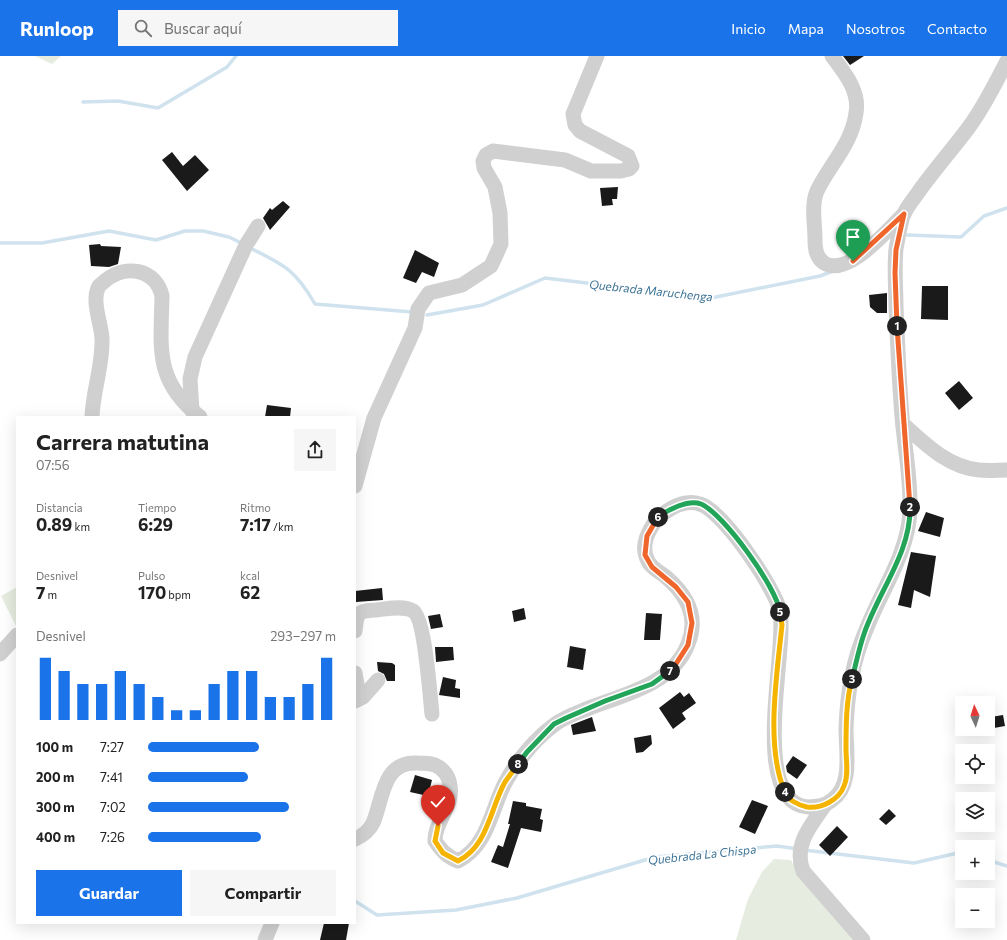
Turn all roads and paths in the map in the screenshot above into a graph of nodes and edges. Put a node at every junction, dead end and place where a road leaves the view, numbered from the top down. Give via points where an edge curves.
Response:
1 (597, 56) edge
2 (832, 56) edge
3 (1007, 61) edge
4 (904, 214) junction
5 (258, 226) dead end
6 (196, 414) edge
7 (92, 416) edge
8 (903, 424) junction
9 (1007, 470) edge
10 (356, 482) edge
11 (356, 623) edge
12 (16, 636) edge
13 (0, 654) edge
14 (356, 678) edge
15 (378, 680) dead end
16 (356, 690) edge
17 (356, 700) edge
18 (432, 714) dead end
19 (825, 805) junction
20 (356, 838) edge
21 (272, 924) edge
22 (265, 940) edge
23 (863, 940) edge

1 - 10 street via 573,114 574,121 580,131 628,156 632,166 621,171 591,171 564,160 493,151 486,155 483,161 484,168 495,187 500,213 501,244 491,266 462,285 429,293 425,297 418,309 415,328 374,418
2 - 4 street via 850,80 857,112 847,143 817,191 814,203 815,250 820,260 828,265 841,266 853,261
3 - 4 street via 973,121
4 - 8 street via 896,250 895,273
5 - 6 street via 246,245 195,357 190,379
6 - 7 street via 165,374 160,345 161,289 158,284 137,270 112,276 100,286 96,296 102,338 101,364
8 - 9 street via 935,453 956,463 978,470
8 - 19 street via 910,514 902,551 864,634 850,684 846,725 847,771 844,786 837,797
11 - 18 street via 360,612 404,608 412,610 417,615 422,631
12 - 13 street
14 - 16 street
15 - 17 street via 363,697
19 - 20 street via 799,805 786,796 780,780 774,730 782,625 776,597 722,519 697,503 672,507 657,518 647,536 645,555 648,563 676,587 688,602 692,623 688,645 674,667 652,684 554,724 527,752 505,783 484,832 475,848 466,857 458,861 448,856 435,841 451,788 442,769 435,765 407,762 392,772 372,824 364,834
19 - 23 street via 804,836 799,862 803,871
21 - 22 street

